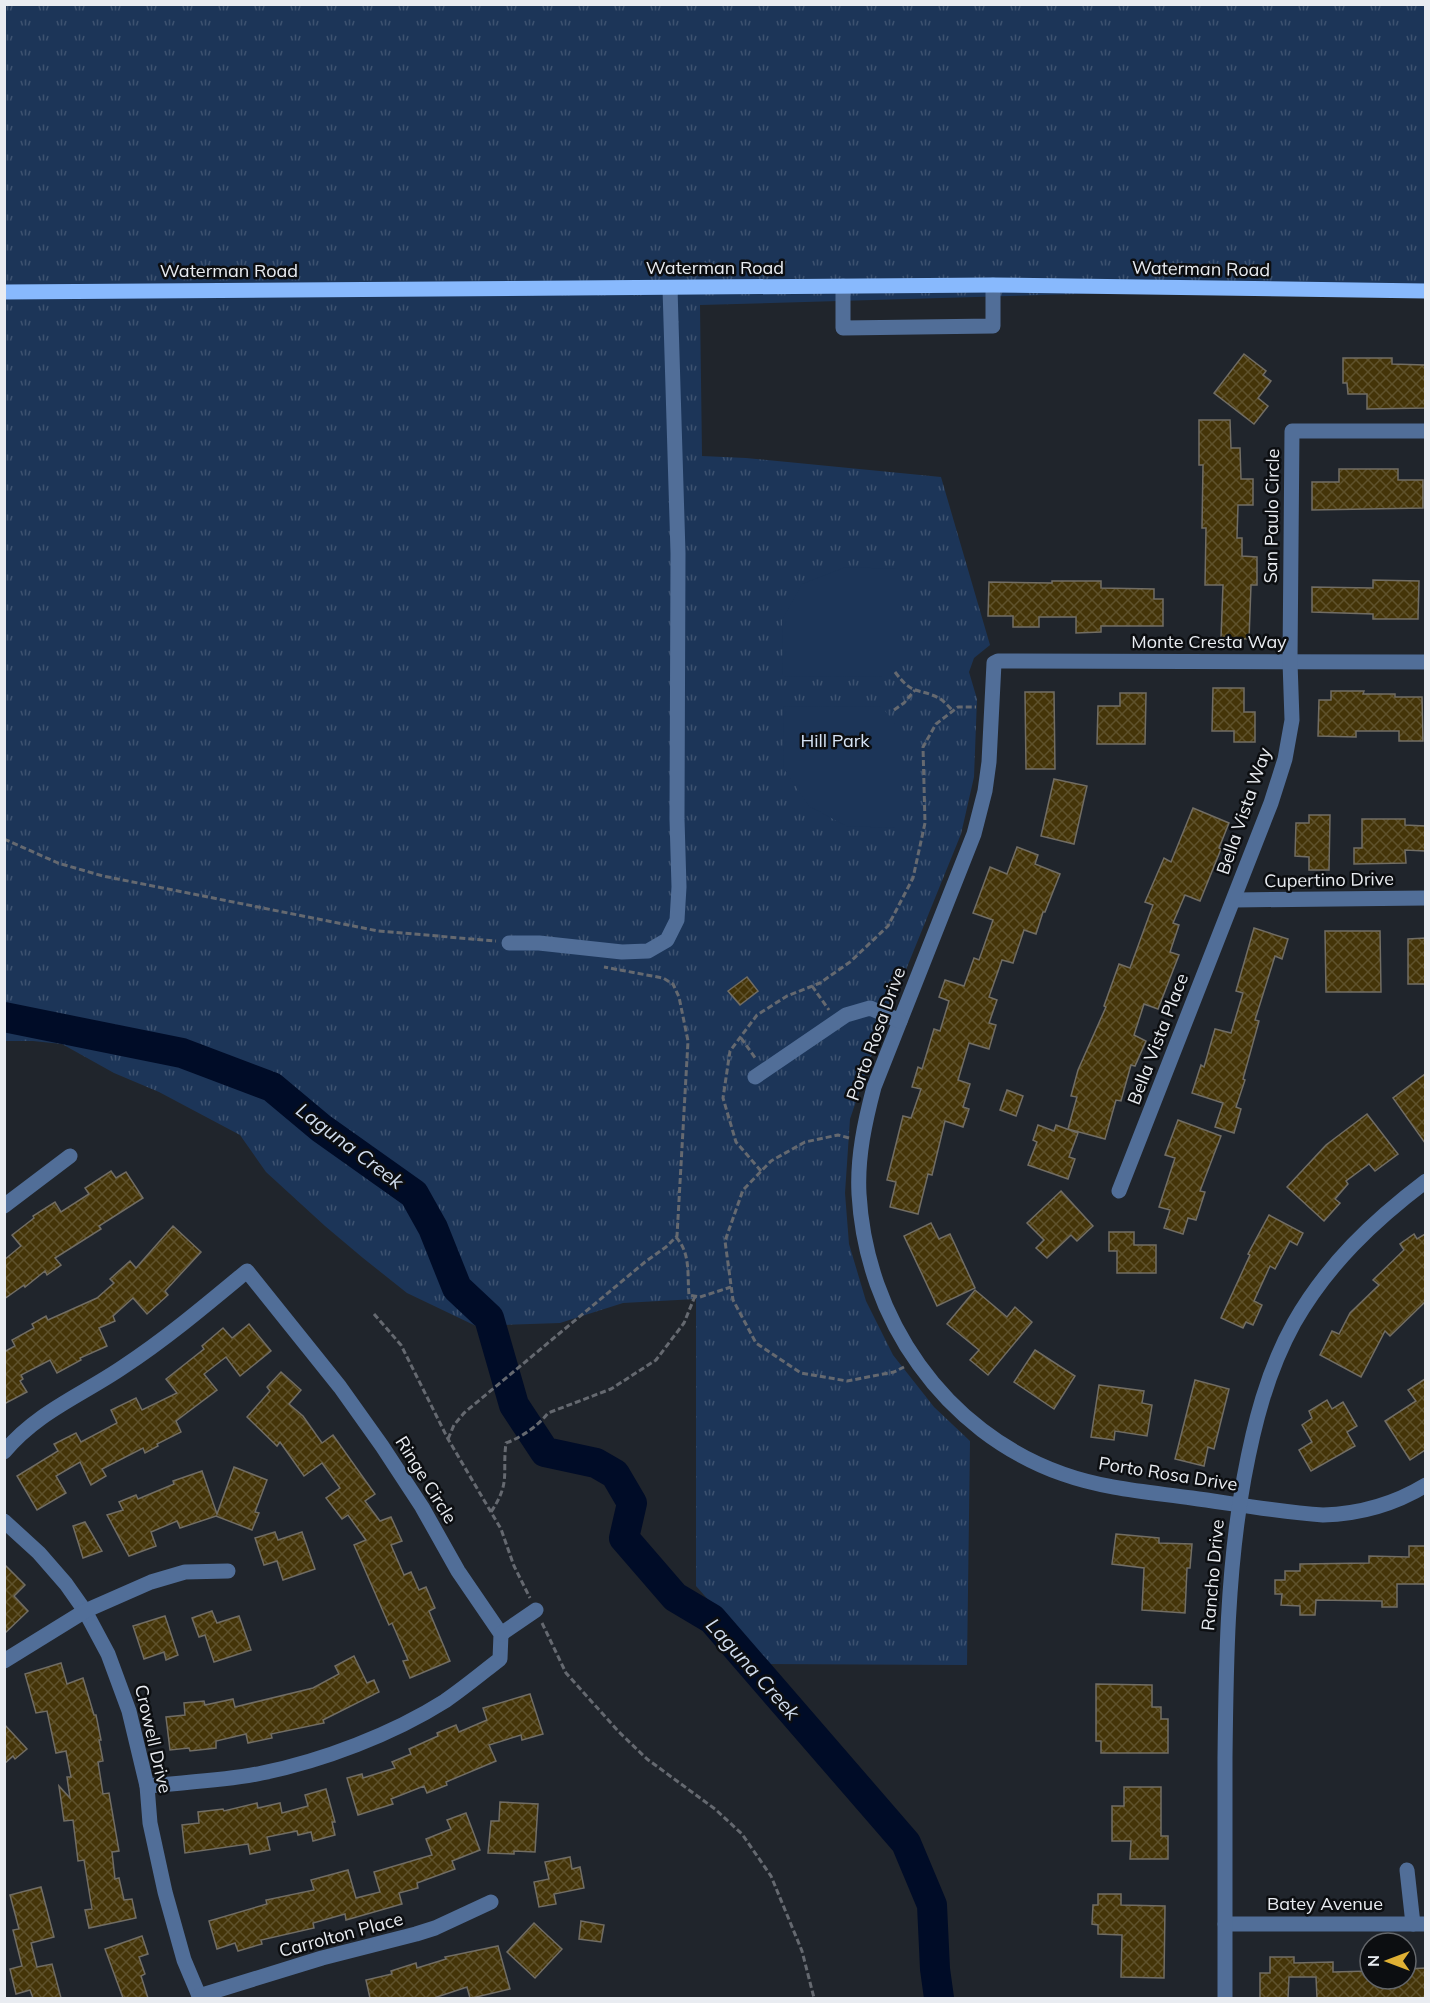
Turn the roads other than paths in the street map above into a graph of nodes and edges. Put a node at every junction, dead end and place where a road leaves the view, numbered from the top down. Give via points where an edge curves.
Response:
1 (993, 285) junction
2 (843, 286) junction
3 (670, 288) junction
4 (1425, 291) edge
5 (4, 292) edge
6 (1425, 431) edge
7 (1290, 662) junction
8 (1425, 662) edge
9 (994, 663) joint
10 (1425, 898) edge
11 (1234, 900) junction
12 (509, 943) road end
13 (900, 1021) junction
14 (759, 1074) road end
15 (70, 1156) dead end
16 (1425, 1181) edge
17 (1119, 1191) dead end
18 (4, 1206) edge
19 (4, 1452) edge
20 (1425, 1485) edge
21 (1239, 1505) junction
22 (4, 1521) edge
23 (228, 1571) dead end
24 (85, 1611) junction
25 (536, 1611) road end
26 (501, 1634) junction
27 (4, 1661) edge
28 (147, 1786) junction
29 (1407, 1870) dead end
30 (491, 1902) dead end
31 (1225, 1924) junction
32 (1419, 1924) edge
33 (199, 1997) edge
34 (1225, 1998) edge

1 - 2 main road, Waterman Road
1 - 2 street via 993,326 843,328
1 - 4 main road, Waterman Road
2 - 3 main road, Waterman Road
3 - 5 main road, Waterman Road
3 - 12 street via 678,553 678,920 667,940 648,951
6 - 7 street, San Paulo Circle via 1292,431
7 - 8 street, Monte Cresta Way
7 - 9 street, Monte Cresta Way
7 - 11 street, Bella Vista Way via 1292,720 1285,759
9 - 13 street, Porto Rosa Drive via 989,762 974,834
10 - 11 street, Cupertino Drive
11 - 17 street, Bella Vista Place
13 - 14 street via 870,1008 846,1015
13 - 21 street, Porto Rosa Drive via 874,1087 862,1140 859,1193 874,1278 890,1318 916,1360 970,1420 1005,1446 1043,1466 1105,1486
15 - 18 street
16 - 21 street, Rancho Drive via 1374,1222 1345,1252 1295,1321 1255,1420
19 - 26 street, Ringe Circle via 43,1415 162,1341 247,1271 382,1446
20 - 21 street, Porto Rosa Drive via 1378,1507 1341,1514
21 - 31 street, Rancho Drive via 1228,1600
22 - 24 street, Crowell Drive via 39,1553
23 - 24 street via 202,1570 168,1576
24 - 27 street
24 - 28 street, Crowell Drive via 123,1691
25 - 26 street
26 - 28 street via 500,1659 491,1666 444,1701 352,1746 259,1774
28 - 33 street, Crowell Drive via 150,1823 165,1892
29 - 32 street
30 - 33 street, Carrolton Place via 435,1928
31 - 32 street, Batey Avenue
31 - 34 street, Rancho Drive

